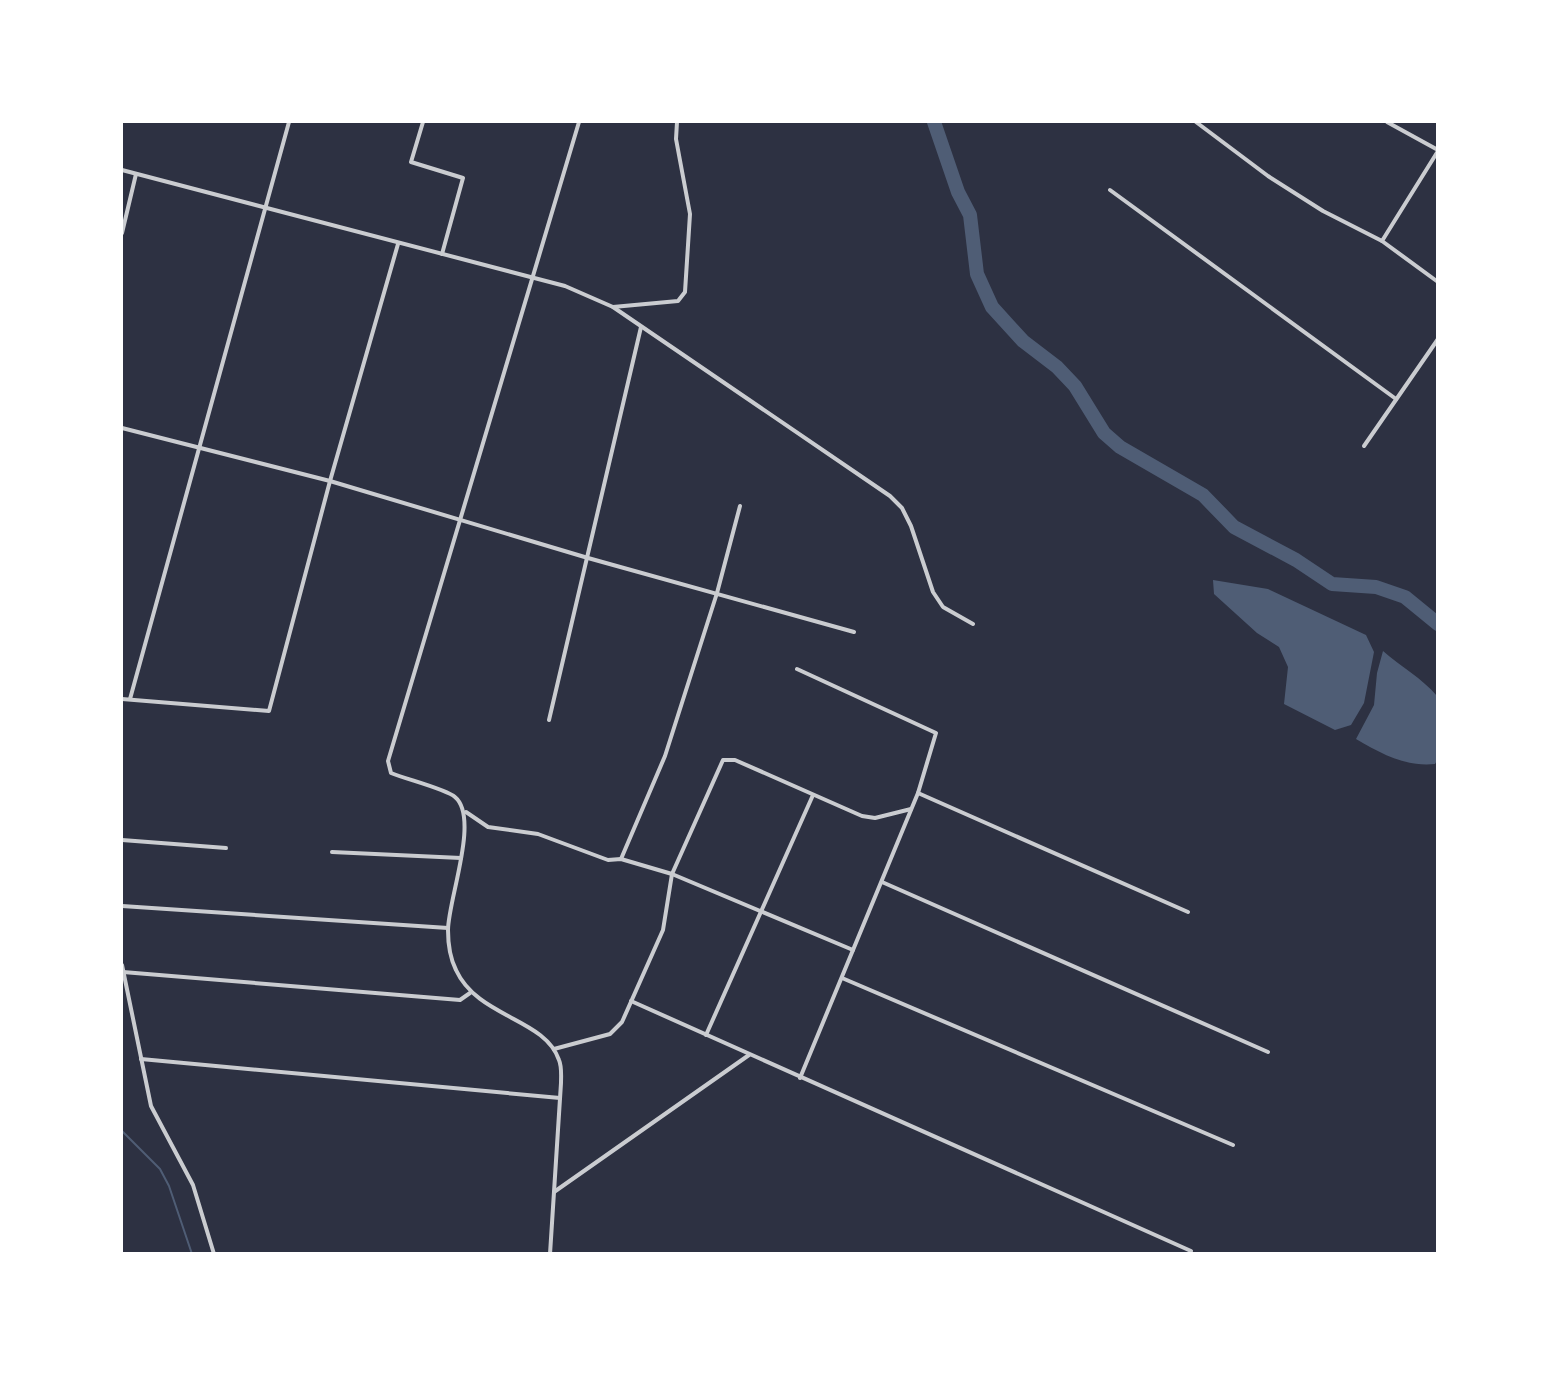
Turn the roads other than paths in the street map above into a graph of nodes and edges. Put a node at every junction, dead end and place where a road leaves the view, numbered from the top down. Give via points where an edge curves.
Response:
1 (290, 122) edge
2 (423, 122) edge
3 (579, 122) edge
4 (677, 122) edge
5 (1196, 122) edge
6 (1387, 122) edge
7 (1437, 151) edge
8 (122, 170) edge
9 (136, 174) junction
10 (1110, 190) dead end
11 (267, 207) junction
12 (122, 233) edge
13 (1382, 241) junction
14 (398, 244) junction
15 (442, 254) junction
16 (530, 277) junction
17 (1437, 282) edge
18 (613, 307) junction
19 (641, 327) junction
20 (1437, 339) edge
21 (1396, 399) junction
22 (122, 428) edge
23 (1365, 446) dead end
24 (202, 447) junction
25 (330, 481) junction
26 (740, 507) dead end
27 (460, 520) junction
28 (588, 558) junction
29 (717, 593) junction
30 (973, 624) dead end
31 (854, 632) dead end
32 (797, 669) dead end
33 (122, 699) edge
34 (130, 699) junction
35 (549, 720) dead end
36 (918, 793) junction
37 (813, 795) junction
38 (911, 808) junction
39 (465, 811) junction
40 (122, 840) edge
41 (226, 848) dead end
42 (333, 852) dead end
43 (461, 858) junction
44 (621, 859) junction
45 (672, 874) junction
46 (882, 882) junction
47 (122, 906) edge
48 (763, 912) junction
49 (1188, 912) dead end
50 (448, 928) junction
51 (854, 950) junction
52 (122, 966) edge
53 (123, 972) edge
54 (842, 978) junction
55 (470, 993) junction
56 (631, 1001) junction
57 (706, 1035) junction
58 (554, 1049) junction
59 (1268, 1052) dead end
60 (749, 1055) junction
61 (141, 1059) junction
62 (800, 1078) junction
63 (560, 1098) junction
64 (1233, 1145) dead end
65 (554, 1193) junction
66 (1191, 1251) dead end
67 (214, 1254) edge
68 (549, 1254) edge

1 - 11 street
2 - 15 street via 411,162 463,178
3 - 16 street
4 - 18 street via 676,139 690,214 685,292 678,301
5 - 13 street via 1268,176 1323,211
6 - 7 street
7 - 13 street
8 - 9 street
9 - 11 street
9 - 12 street
10 - 21 street
11 - 14 street
11 - 24 street
13 - 17 street
14 - 15 street
14 - 25 street
15 - 16 street
16 - 18 street via 565,286
16 - 27 street
18 - 19 street
19 - 28 street
19 - 30 street via 890,496 911,526 933,592 943,607
20 - 21 street
21 - 23 street
22 - 24 street
24 - 25 street
24 - 34 street
25 - 27 street
25 - 34 street via 269,711
26 - 29 street
27 - 28 street
27 - 39 street via 388,761 391,773 455,796
28 - 29 street
28 - 35 street
29 - 31 street
29 - 44 street via 665,756
32 - 36 street via 936,733
33 - 34 street
36 - 38 street
36 - 49 street
37 - 38 street via 875,818
37 - 45 street via 735,760 723,760
37 - 48 street
38 - 46 street
39 - 43 street
39 - 44 street via 488,827 538,834 608,860
40 - 41 street
42 - 43 street
43 - 50 street
44 - 45 street
45 - 48 street
45 - 56 street via 663,930
46 - 51 street
46 - 59 street
47 - 50 street
48 - 51 street
48 - 57 street
50 - 55 street via 449,950
51 - 54 street
52 - 53 street
53 - 55 street via 460,1000
53 - 61 street
54 - 62 street
54 - 64 street
55 - 58 street via 542,1035
56 - 57 street
56 - 58 street via 622,1022 610,1034
57 - 60 street
58 - 63 street via 560,1062
60 - 62 street
60 - 65 street
61 - 63 street
61 - 67 street via 151,1106 193,1185
62 - 66 street
63 - 65 street
65 - 68 street

